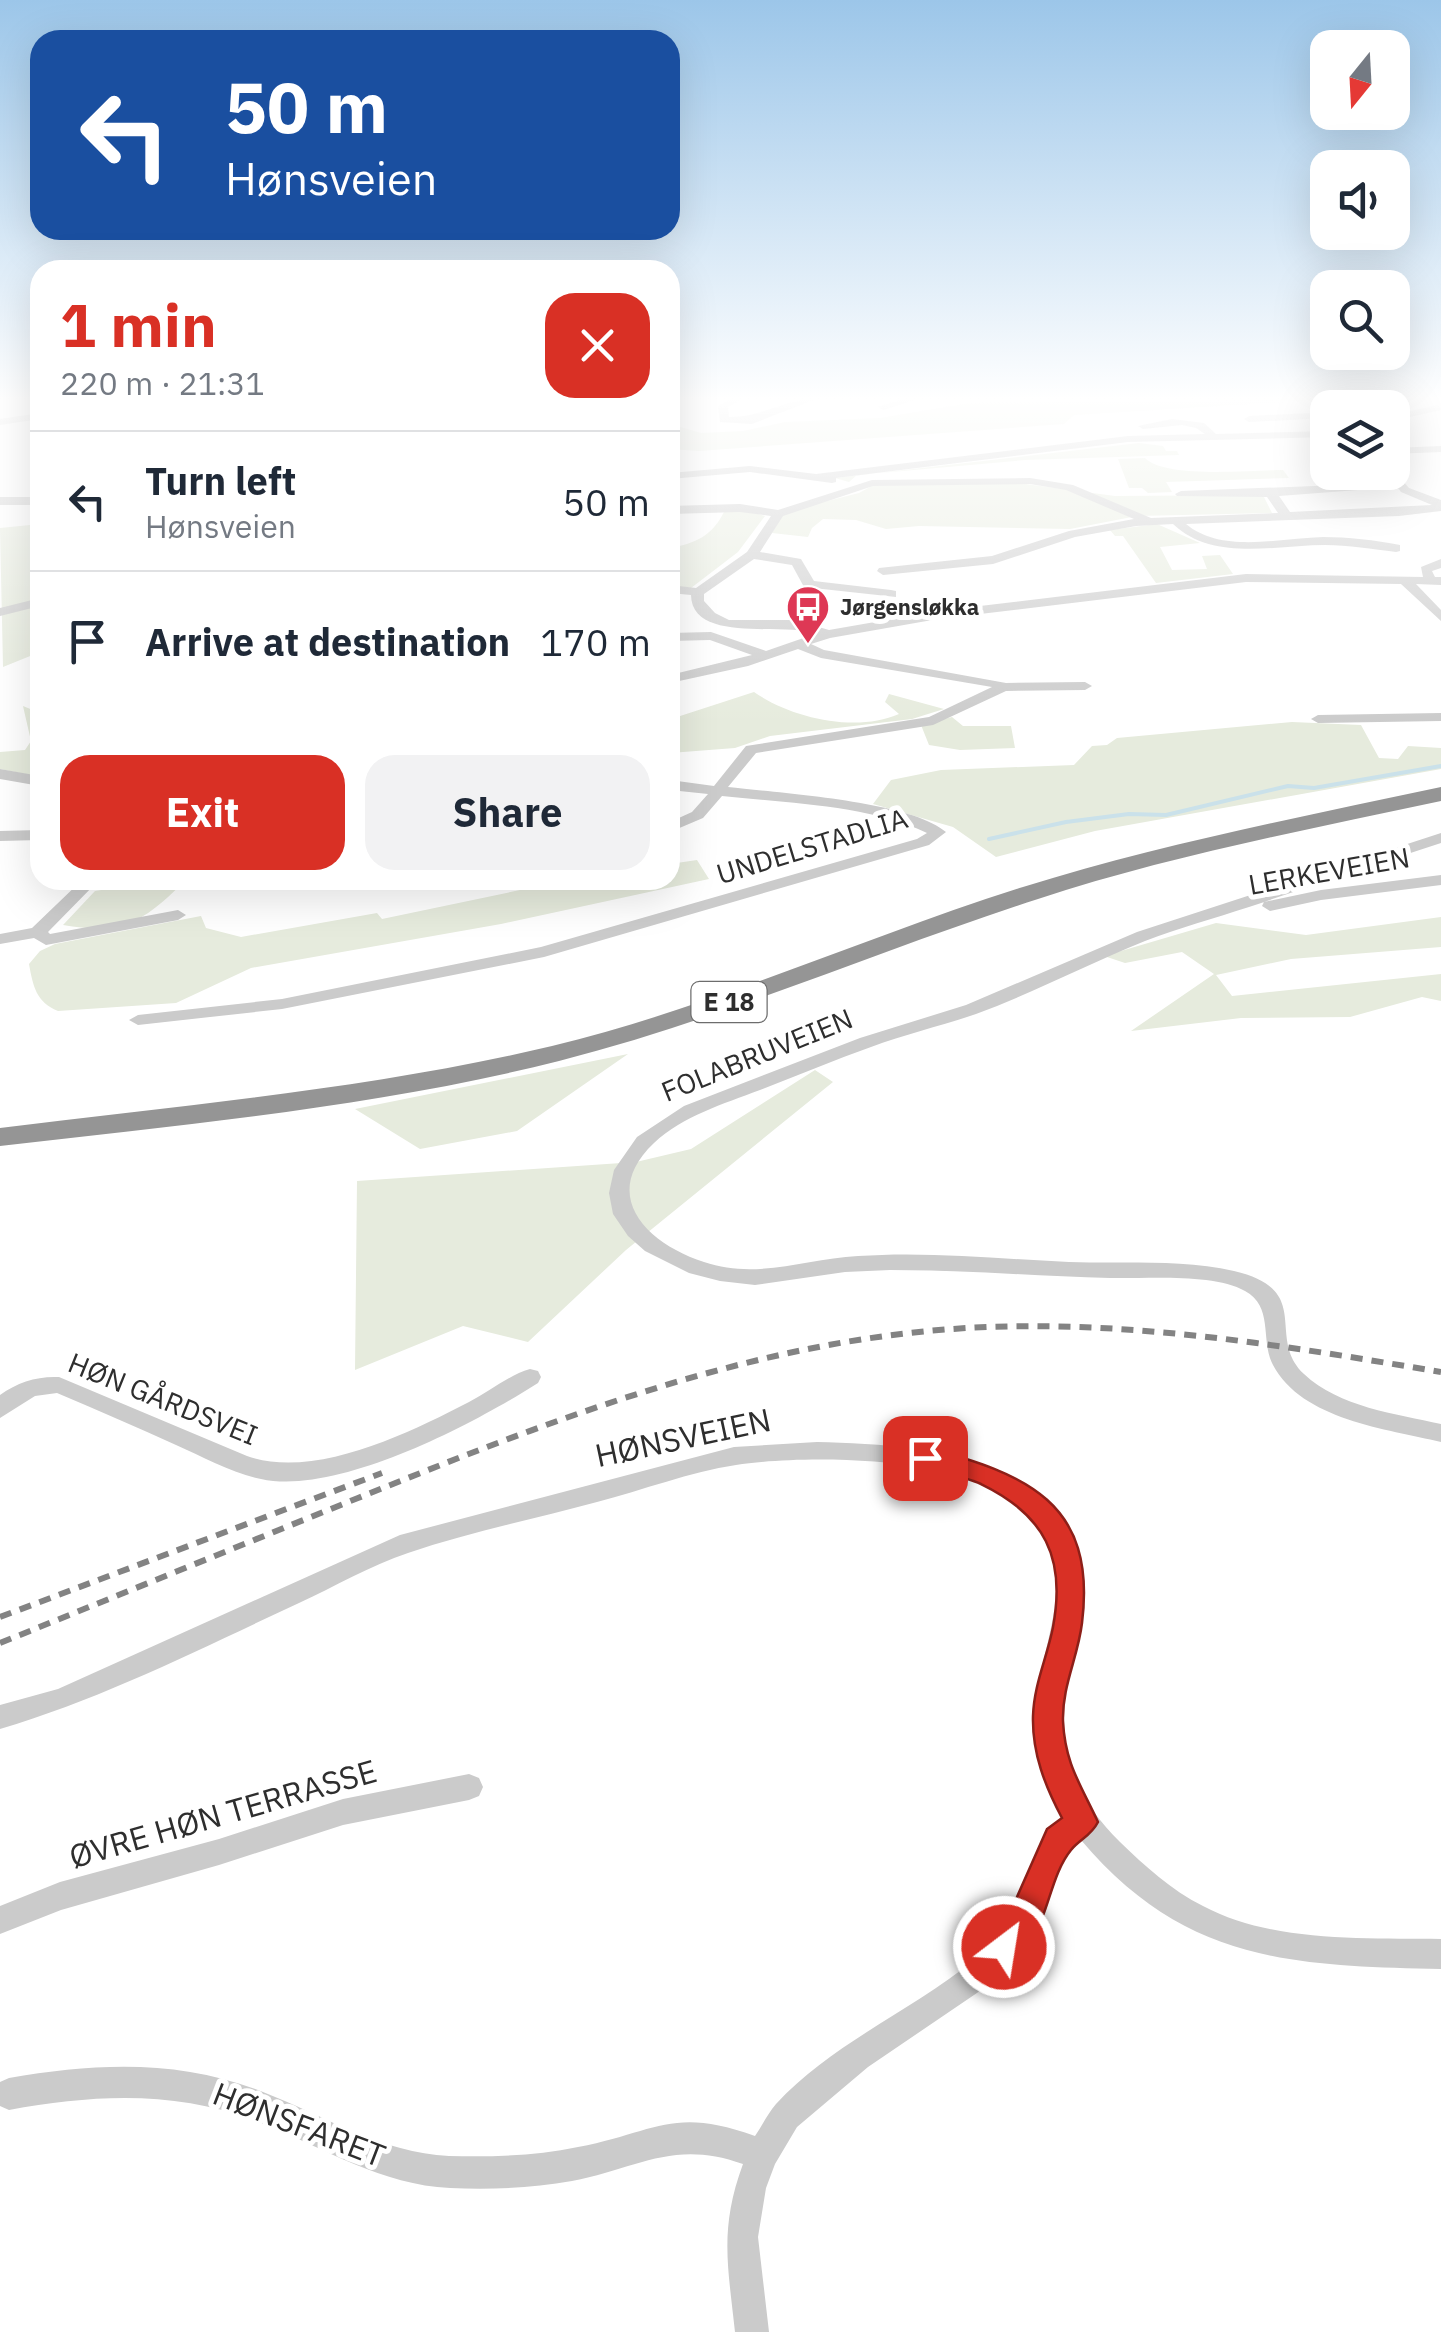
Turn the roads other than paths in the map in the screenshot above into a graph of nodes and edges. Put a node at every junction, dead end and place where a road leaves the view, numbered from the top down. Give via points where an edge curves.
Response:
1 (790, 508) edge
2 (1121, 508) edge
3 (1280, 508) edge
4 (1428, 508) edge
5 (680, 510) edge
6 (779, 514) junction
7 (1286, 516) junction
8 (1148, 521) junction
9 (1178, 523) junction
10 (1396, 548) dead end
11 (752, 555) junction
12 (1441, 564) edge
13 (883, 571) dead end
14 (1436, 581) edge
15 (1408, 583) junction
16 (680, 590) edge
17 (698, 592) junction
18 (891, 594) dead end
19 (30, 604) edge
20 (0, 612) edge
21 (1441, 617) edge
22 (827, 634) junction
23 (680, 637) edge
24 (797, 644) junction
25 (765, 655) junction
26 (680, 676) edge
27 (1084, 686) dead end
28 (1004, 687) junction
29 (1441, 717) edge
30 (1318, 719) dead end
31 (0, 774) edge
32 (30, 779) edge
33 (1441, 783) edge
34 (680, 786) edge
35 (719, 792) junction
36 (1441, 797) edge
37 (680, 823) edge
38 (30, 834) edge
39 (0, 836) edge
40 (1437, 844) edge
41 (1441, 880) edge
42 (81, 890) edge
43 (178, 916) dead end
44 (1226, 918) dead end
45 (38, 932) junction
46 (0, 939) edge
47 (138, 1020) dead end
48 (0, 1118) edge
49 (0, 1137) edge
50 (530, 1377) dead end
51 (0, 1409) edge
52 (1441, 1433) edge
53 (0, 1718) edge
54 (469, 1787) dead end
55 (1082, 1822) junction
56 (0, 1920) edge
57 (1441, 1954) edge
58 (9, 2094) dead end
59 (762, 2155) junction
60 (752, 2332) edge

1 - 6 street
2 - 8 street
3 - 7 street
4 - 7 street
5 - 6 street
6 - 11 street
7 - 9 street
8 - 9 street
8 - 13 street via 1097,528 992,560
9 - 10 street via 1188,533 1230,544 1336,541
11 - 17 street
11 - 18 street via 803,561 809,584
12 - 14 street via 1425,570
14 - 15 street
15 - 21 street
15 - 22 street via 1246,578
16 - 17 street
17 - 22 street via 700,608 729,625 806,625
19 - 20 street
22 - 24 street
23 - 25 street via 711,636
24 - 25 street
24 - 28 street
25 - 26 street
27 - 28 street
28 - 35 street via 915,725 750,749
29 - 30 street
31 - 32 street
33 - 48 highway, E 18 via 1079,860 691,996 544,1038 323,1078
34 - 35 street, UNDELSTADLIA
35 - 37 street via 702,814
35 - 47 street, UNDELSTADLIA via 854,809 938,832 923,842 558,948 282,1004
36 - 49 highway, E 18 via 1194,846 1028,893 706,1010 551,1054 306,1099
38 - 39 street
40 - 52 street, FOLABRUVEIEN via 1142,936 972,1009 691,1110 640,1145 620,1179 619,1195 628,1222 661,1252 740,1277 876,1264 1146,1272 1248,1283 1272,1302 1279,1354 1303,1386 1335,1403
41 - 44 street, LERKEVEIEN via 1321,895
42 - 45 street
43 - 45 street via 70,938 46,940
45 - 46 street
50 - 51 street, HØN GÅRDSVEI via 402,1441 332,1468 292,1474 246,1465 59,1385 25,1389
53 - 55 street, HØNSVEIEN via 120,1674 400,1544 734,1456 783,1450 900,1454 987,1474 1048,1518 1064,1542 1071,1578 1068,1628 1051,1682 1048,1721 1057,1778
54 - 56 street, ØVRE HØN TERRASSE via 342,1812
55 - 57 street, HØNSVEIEN via 1165,1900 1213,1926 1286,1946
55 - 59 street via 1058,1840 1020,1926 988,1968 857,2056 786,2116
58 - 59 street, HØNSFARET via 150,2078 196,2085 244,2098 370,2156 428,2171 529,2170 689,2136
59 - 60 street via 741,2238

